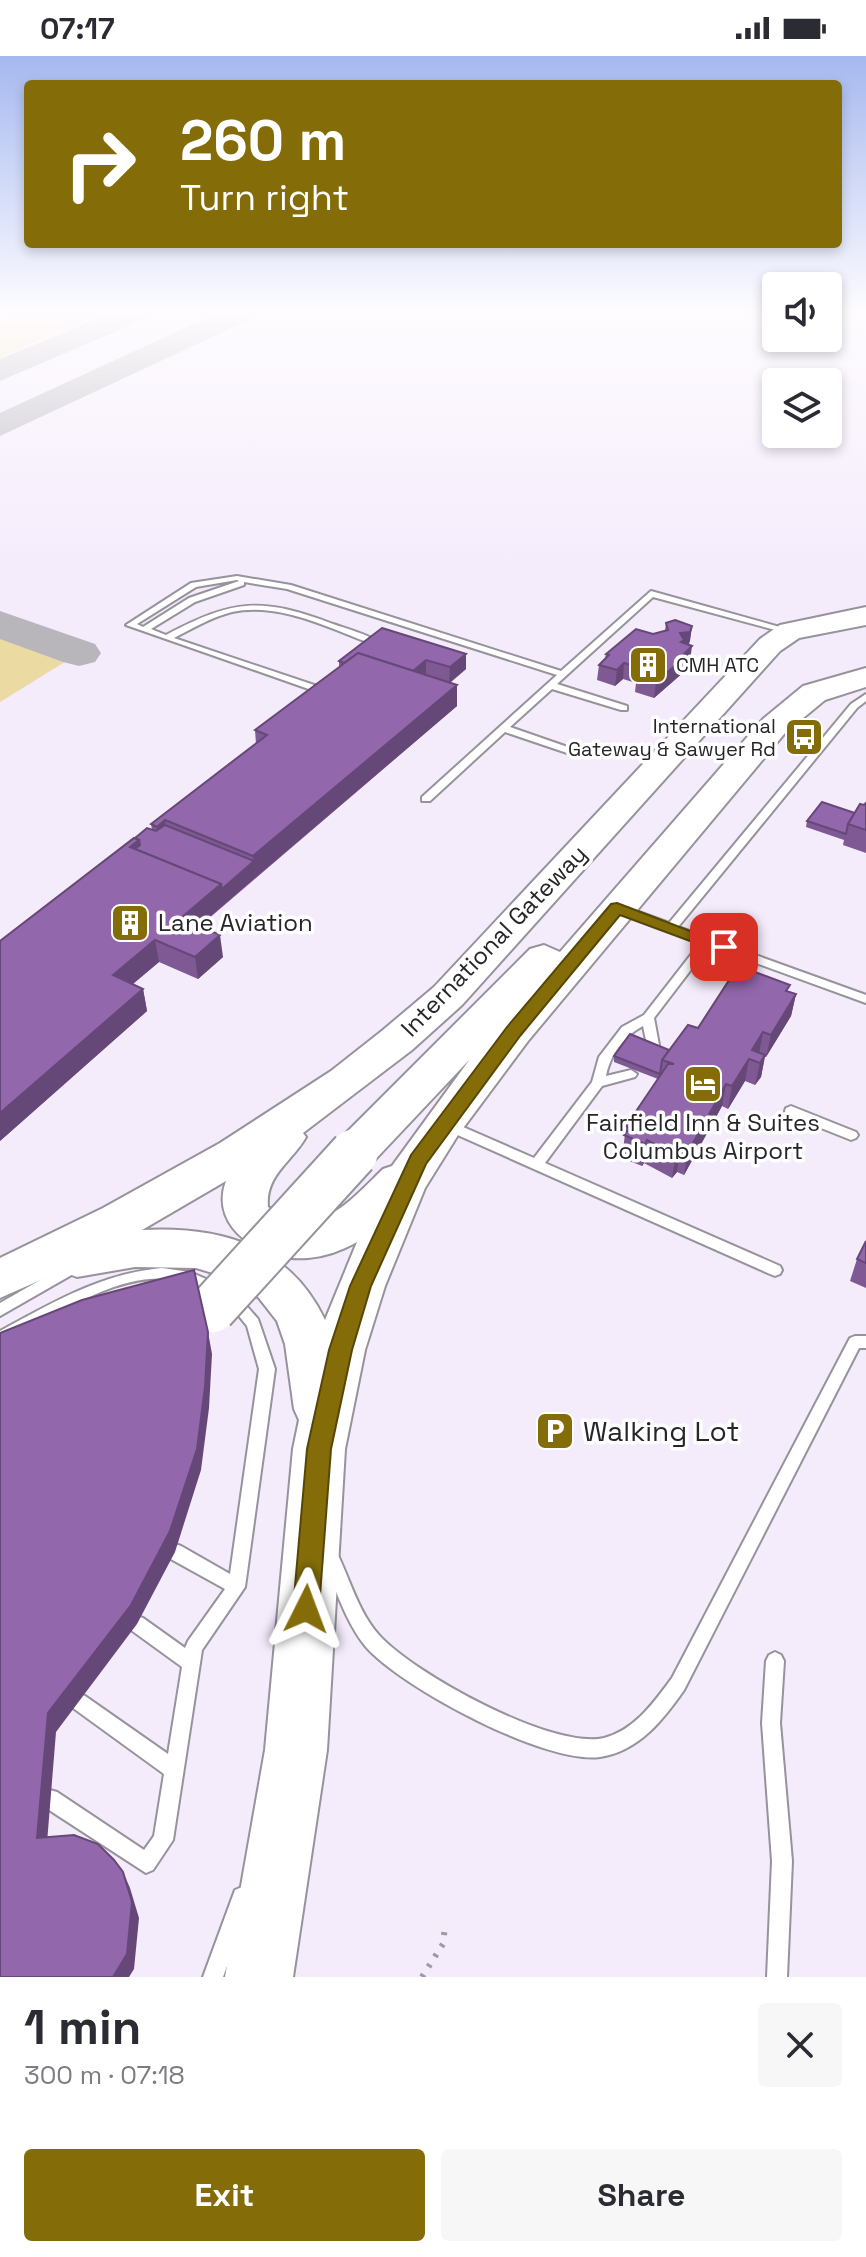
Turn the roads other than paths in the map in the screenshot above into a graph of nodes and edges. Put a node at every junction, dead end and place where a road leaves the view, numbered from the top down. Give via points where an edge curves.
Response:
1 (250, 582) junction
2 (866, 616) edge
3 (144, 630) junction
4 (790, 631) junction
5 (167, 638) junction
6 (375, 642) edge
7 (562, 674) junction
8 (866, 677) edge
9 (550, 685) junction
10 (320, 690) edge
11 (866, 697) edge
12 (624, 708) dead end
13 (503, 728) junction
14 (579, 754) dead end
15 (426, 799) dead end
16 (676, 839) junction
17 (617, 908) junction
18 (671, 928) junction
19 (707, 941) junction
20 (866, 999) edge
21 (648, 1018) junction
22 (391, 1046) junction
23 (650, 1053) edge
24 (631, 1074) dead end
25 (598, 1083) junction
26 (791, 1111) dead end
27 (443, 1124) junction
28 (851, 1135) dead end
29 (418, 1160) junction
30 (536, 1165) junction
31 (155, 1202) junction
32 (96, 1254) junction
33 (775, 1270) dead end
34 (0, 1279) edge
35 (0, 1310) edge
36 (207, 1315) edge
37 (0, 1338) edge
38 (866, 1342) edge
39 (319, 1449) junction
40 (312, 1520) junction
41 (175, 1552) dead end
42 (237, 1587) junction
43 (137, 1624) dead end
44 (775, 1661) dead end
45 (191, 1663) junction
46 (79, 1702) dead end
47 (174, 1770) junction
48 (50, 1799) dead end
49 (261, 1870) junction
50 (213, 1977) edge
51 (256, 1977) edge
52 (777, 1977) edge

1 - 3 lane via 206,594
1 - 3 lane via 215,579 194,585 130,625
1 - 7 lane via 288,587
2 - 4 main road, International Gateway
3 - 5 lane
4 - 7 lane via 651,594
4 - 22 main road, International Gateway via 769,646 448,996
5 - 6 lane via 214,614 272,608
5 - 10 lane
7 - 9 lane
8 - 16 main road via 840,682 799,703
9 - 12 lane
9 - 13 lane
11 - 18 lane
13 - 14 lane
13 - 15 lane
16 - 17 main road
16 - 36 main road, bridge via 571,932 354,1153
17 - 18 lane
17 - 27 main road
18 - 19 lane
19 - 20 lane
19 - 21 lane
21 - 23 lane
21 - 25 lane via 626,1030 603,1060
22 - 29 main road via 262,1160 249,1179 244,1207 255,1223 276,1235 323,1238 354,1223
22 - 31 main road, International Gateway via 272,1132
24 - 25 lane
25 - 30 lane
26 - 28 lane
27 - 29 main road
27 - 30 lane
29 - 39 main road via 349,1317
30 - 33 lane
31 - 32 lane
31 - 34 main road, International Gateway
32 - 34 main road
32 - 35 lane
32 - 39 main road via 149,1247 198,1249 241,1262 277,1286 295,1309 309,1347 319,1404
37 - 42 lane via 138,1273 182,1278 230,1298 253,1323 267,1369
38 - 40 lane via 855,1342 678,1684 646,1728 599,1748 538,1740 429,1683 373,1641
39 - 40 main road
40 - 49 main road via 296,1750
41 - 42 lane
42 - 45 lane via 194,1647
43 - 45 lane
44 - 52 lane via 771,1723 782,1861
45 - 47 lane
46 - 47 lane
47 - 48 lane via 163,1840 146,1863
49 - 50 lane
49 - 51 main road

